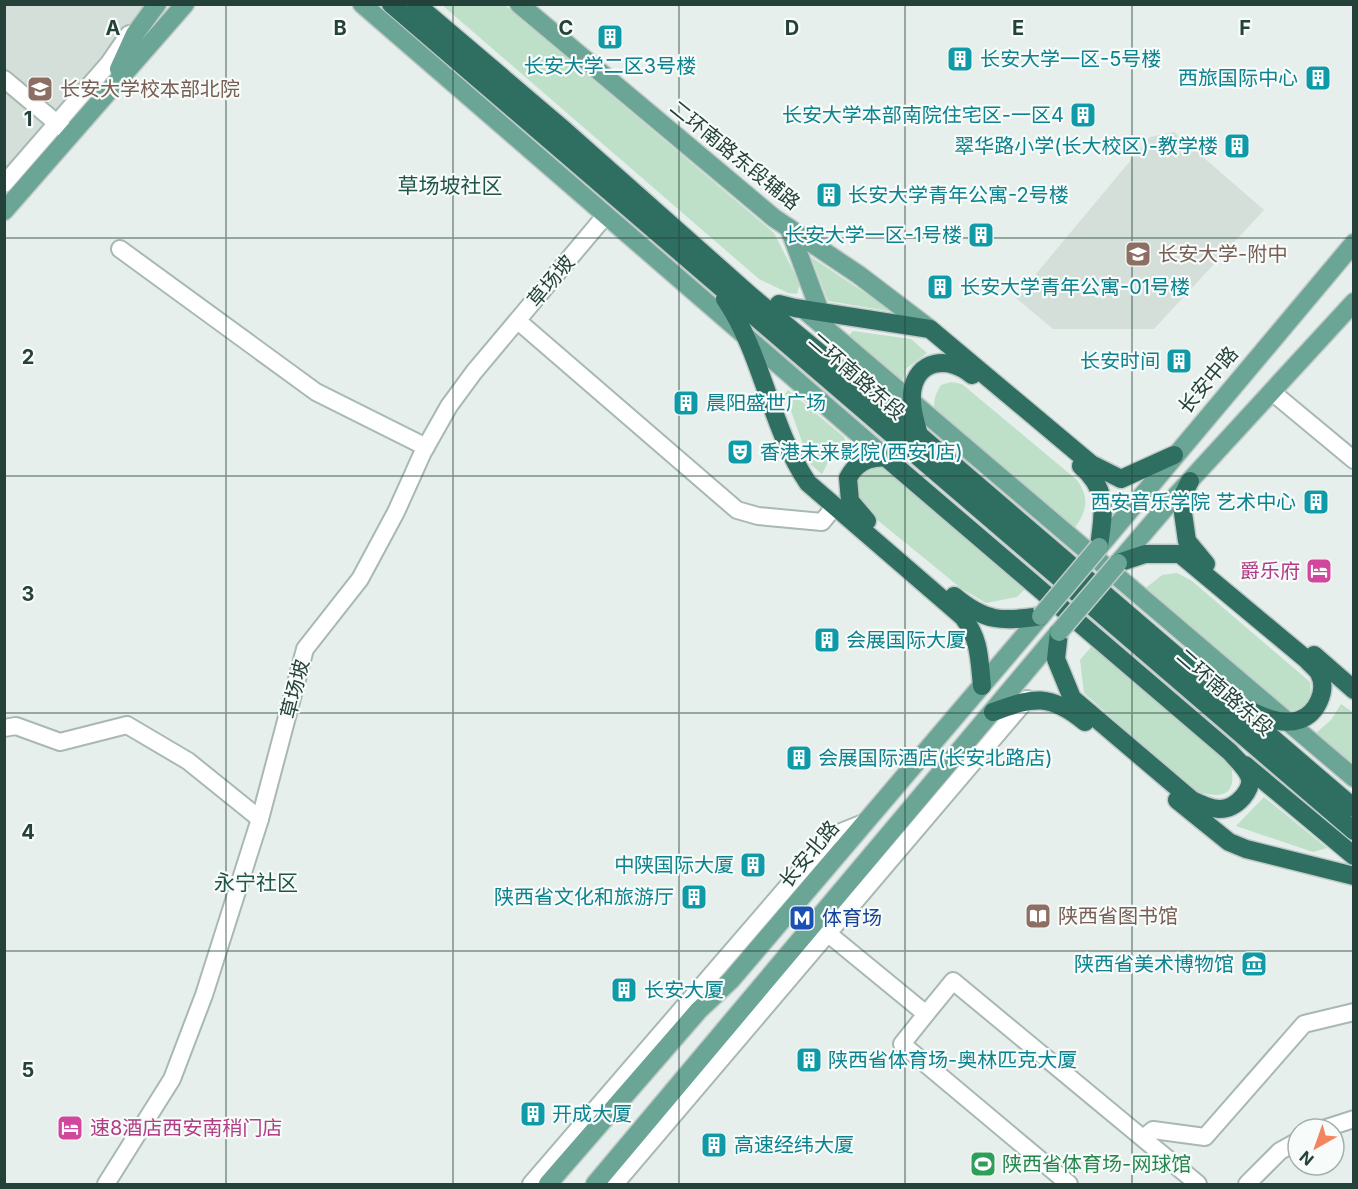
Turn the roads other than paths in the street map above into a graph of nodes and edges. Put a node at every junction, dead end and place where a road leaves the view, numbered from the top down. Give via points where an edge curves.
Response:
1 (151, 4) edge
2 (157, 4) edge
3 (174, 4) edge
4 (185, 4) edge
5 (362, 4) edge
6 (391, 4) edge
7 (416, 4) edge
8 (433, 4) edge
9 (519, 4) edge
10 (119, 69) junction
11 (4, 79) edge
12 (61, 127) junction
13 (4, 184) edge
14 (4, 200) edge
15 (4, 211) edge
16 (605, 216) junction
17 (789, 228) junction
18 (684, 237) junction
19 (1353, 243) edge
20 (120, 249) dead end
21 (726, 259) junction
22 (712, 280) junction
23 (1353, 302) edge
24 (779, 304) junction
25 (812, 310) junction
26 (518, 321) junction
27 (930, 329) junction
28 (748, 342) junction
29 (1272, 392) junction
30 (912, 403) junction
31 (918, 431) junction
32 (426, 447) junction
33 (1174, 455) junction
34 (884, 456) junction
35 (1353, 460) edge
36 (931, 469) junction
37 (1190, 481) junction
38 (835, 506) junction
39 (1100, 547) junction
40 (1119, 563) junction
41 (1041, 616) junction
42 (1059, 632) junction
43 (982, 686) junction
44 (1353, 690) edge
45 (1222, 696) junction
46 (1028, 699) junction
47 (993, 712) junction
48 (1285, 721) junction
49 (4, 728) edge
50 (1230, 752) junction
51 (1353, 778) edge
52 (1331, 789) junction
53 (1353, 796) edge
54 (1353, 808) edge
55 (261, 819) junction
56 (866, 822) junction
57 (1352, 831) edge
58 (1353, 856) edge
59 (1353, 876) edge
60 (821, 928) junction
61 (1353, 1012) edge
62 (926, 1014) junction
63 (1143, 1138) junction
64 (1286, 1148) edge
65 (106, 1185) edge
66 (531, 1185) edge
67 (548, 1185) edge
68 (595, 1185) edge
69 (615, 1185) edge
70 (1069, 1185) edge
71 (1198, 1185) edge
72 (1247, 1185) edge

1 - 12 street
2 - 10 main road via 135,34
3 - 10 main road
4 - 15 main road
5 - 16 main road
6 - 22 highway, 二环南路东段
7 - 18 highway, 二环南路东段
8 - 21 highway
9 - 17 main road, 二环南路东段辅路
10 - 12 main road
11 - 12 street
12 - 13 street
12 - 14 main road
16 - 26 street, 草场坡
16 - 28 main road
17 - 25 main road
17 - 27 main road, 二环南路东段辅路
18 - 21 highway
18 - 31 highway, 二环南路东段
19 - 33 main road, 长安中路
20 - 32 street via 316,392
21 - 24 highway
22 - 28 highway
22 - 36 highway, 二环南路东段
23 - 29 main road
24 - 25 highway
24 - 31 highway
25 - 27 highway
25 - 30 main road via 827,329
26 - 32 street, 草场坡 via 456,398
26 - 38 street via 737,510 758,516 822,522
27 - 33 highway via 1106,473 1121,479
28 - 34 main road
28 - 38 highway via 796,465 808,483
29 - 35 street
29 - 37 main road
30 - 31 highway
30 - 39 highway via 915,382 927,366 945,361 967,371 1099,485 1103,501
30 - 48 main road
31 - 45 highway, 二环南路东段
32 - 55 street, 草场坡 via 360,579 305,649
33 - 39 main road, 长安中路
34 - 36 highway
34 - 41 highway via 861,462 848,478 850,501 856,512 970,608 990,619 1010,621
34 - 50 highway
36 - 57 highway, 二环南路东段
37 - 40 main road
37 - 44 highway via 1181,499 1187,541 1199,558
38 - 43 highway via 963,617 979,648
39 - 41 main road, 长安北路, bridge
40 - 42 main road, bridge
40 - 48 highway via 1145,554 1180,554 1306,659 1320,674 1323,692 1314,710 1300,720
41 - 43 main road, 长安北路
42 - 47 main road
42 - 50 highway via 1056,659 1072,698 1192,800 1223,811 1237,804 1248,791 1250,779
43 - 56 main road, 长安北路
45 - 48 highway via 1266,719
45 - 52 highway, 二环南路东段
46 - 47 highway
46 - 59 highway via 1058,704 1074,714 1229,842
46 - 60 street
47 - 60 main road
48 - 51 main road
49 - 55 street via 16,726 60,742 127,725 188,761
50 - 58 highway
52 - 53 highway
52 - 54 highway, 二环南路东段
55 - 65 street, 草场坡 via 234,908 172,1078
56 - 66 street via 831,836
56 - 67 main road, 长安北路
60 - 62 street
60 - 68 main road
60 - 69 street
61 - 63 street via 1304,1024 1204,1137 1153,1130
62 - 63 street via 953,981
62 - 70 street via 902,1044
63 - 71 street
64 - 72 street

